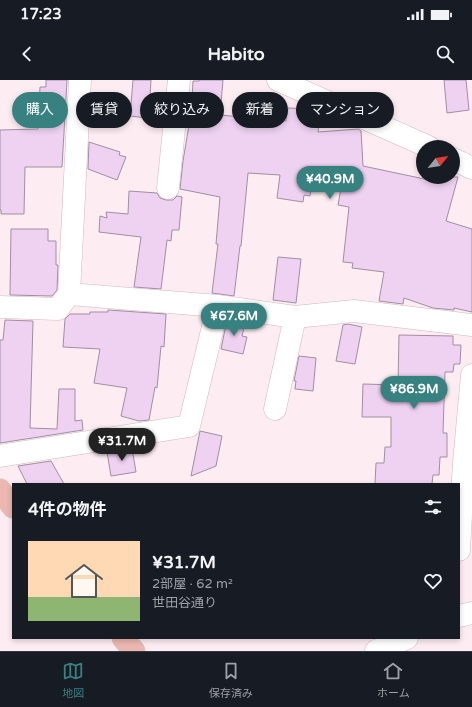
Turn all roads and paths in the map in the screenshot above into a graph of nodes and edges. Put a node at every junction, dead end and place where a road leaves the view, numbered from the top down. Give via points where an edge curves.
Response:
1 (80, 80) edge
2 (179, 80) edge
3 (278, 80) edge
4 (416, 141) edge
5 (460, 162) edge
6 (472, 168) edge
7 (168, 188) dead end
8 (69, 294) junction
9 (218, 306) junction
10 (0, 307) edge
11 (295, 317) junction
12 (472, 326) edge
13 (472, 375) edge
14 (275, 409) dead end
15 (0, 456) edge
16 (468, 462) edge
17 (0, 490) edge
18 (12, 506) edge
19 (460, 540) edge
20 (472, 613) edge
21 (460, 616) edge
22 (124, 639) edge
23 (405, 639) edge
24 (134, 651) edge
25 (376, 651) edge

1 - 8 street
2 - 7 street
3 - 4 street
5 - 6 street
8 - 9 street
8 - 10 street via 58,309
9 - 11 street
9 - 15 street via 189,426
11 - 12 street via 354,311
11 - 14 street
13 - 16 street
16 - 19 street
17 - 18 main road
20 - 21 street
22 - 24 main road
23 - 25 street

